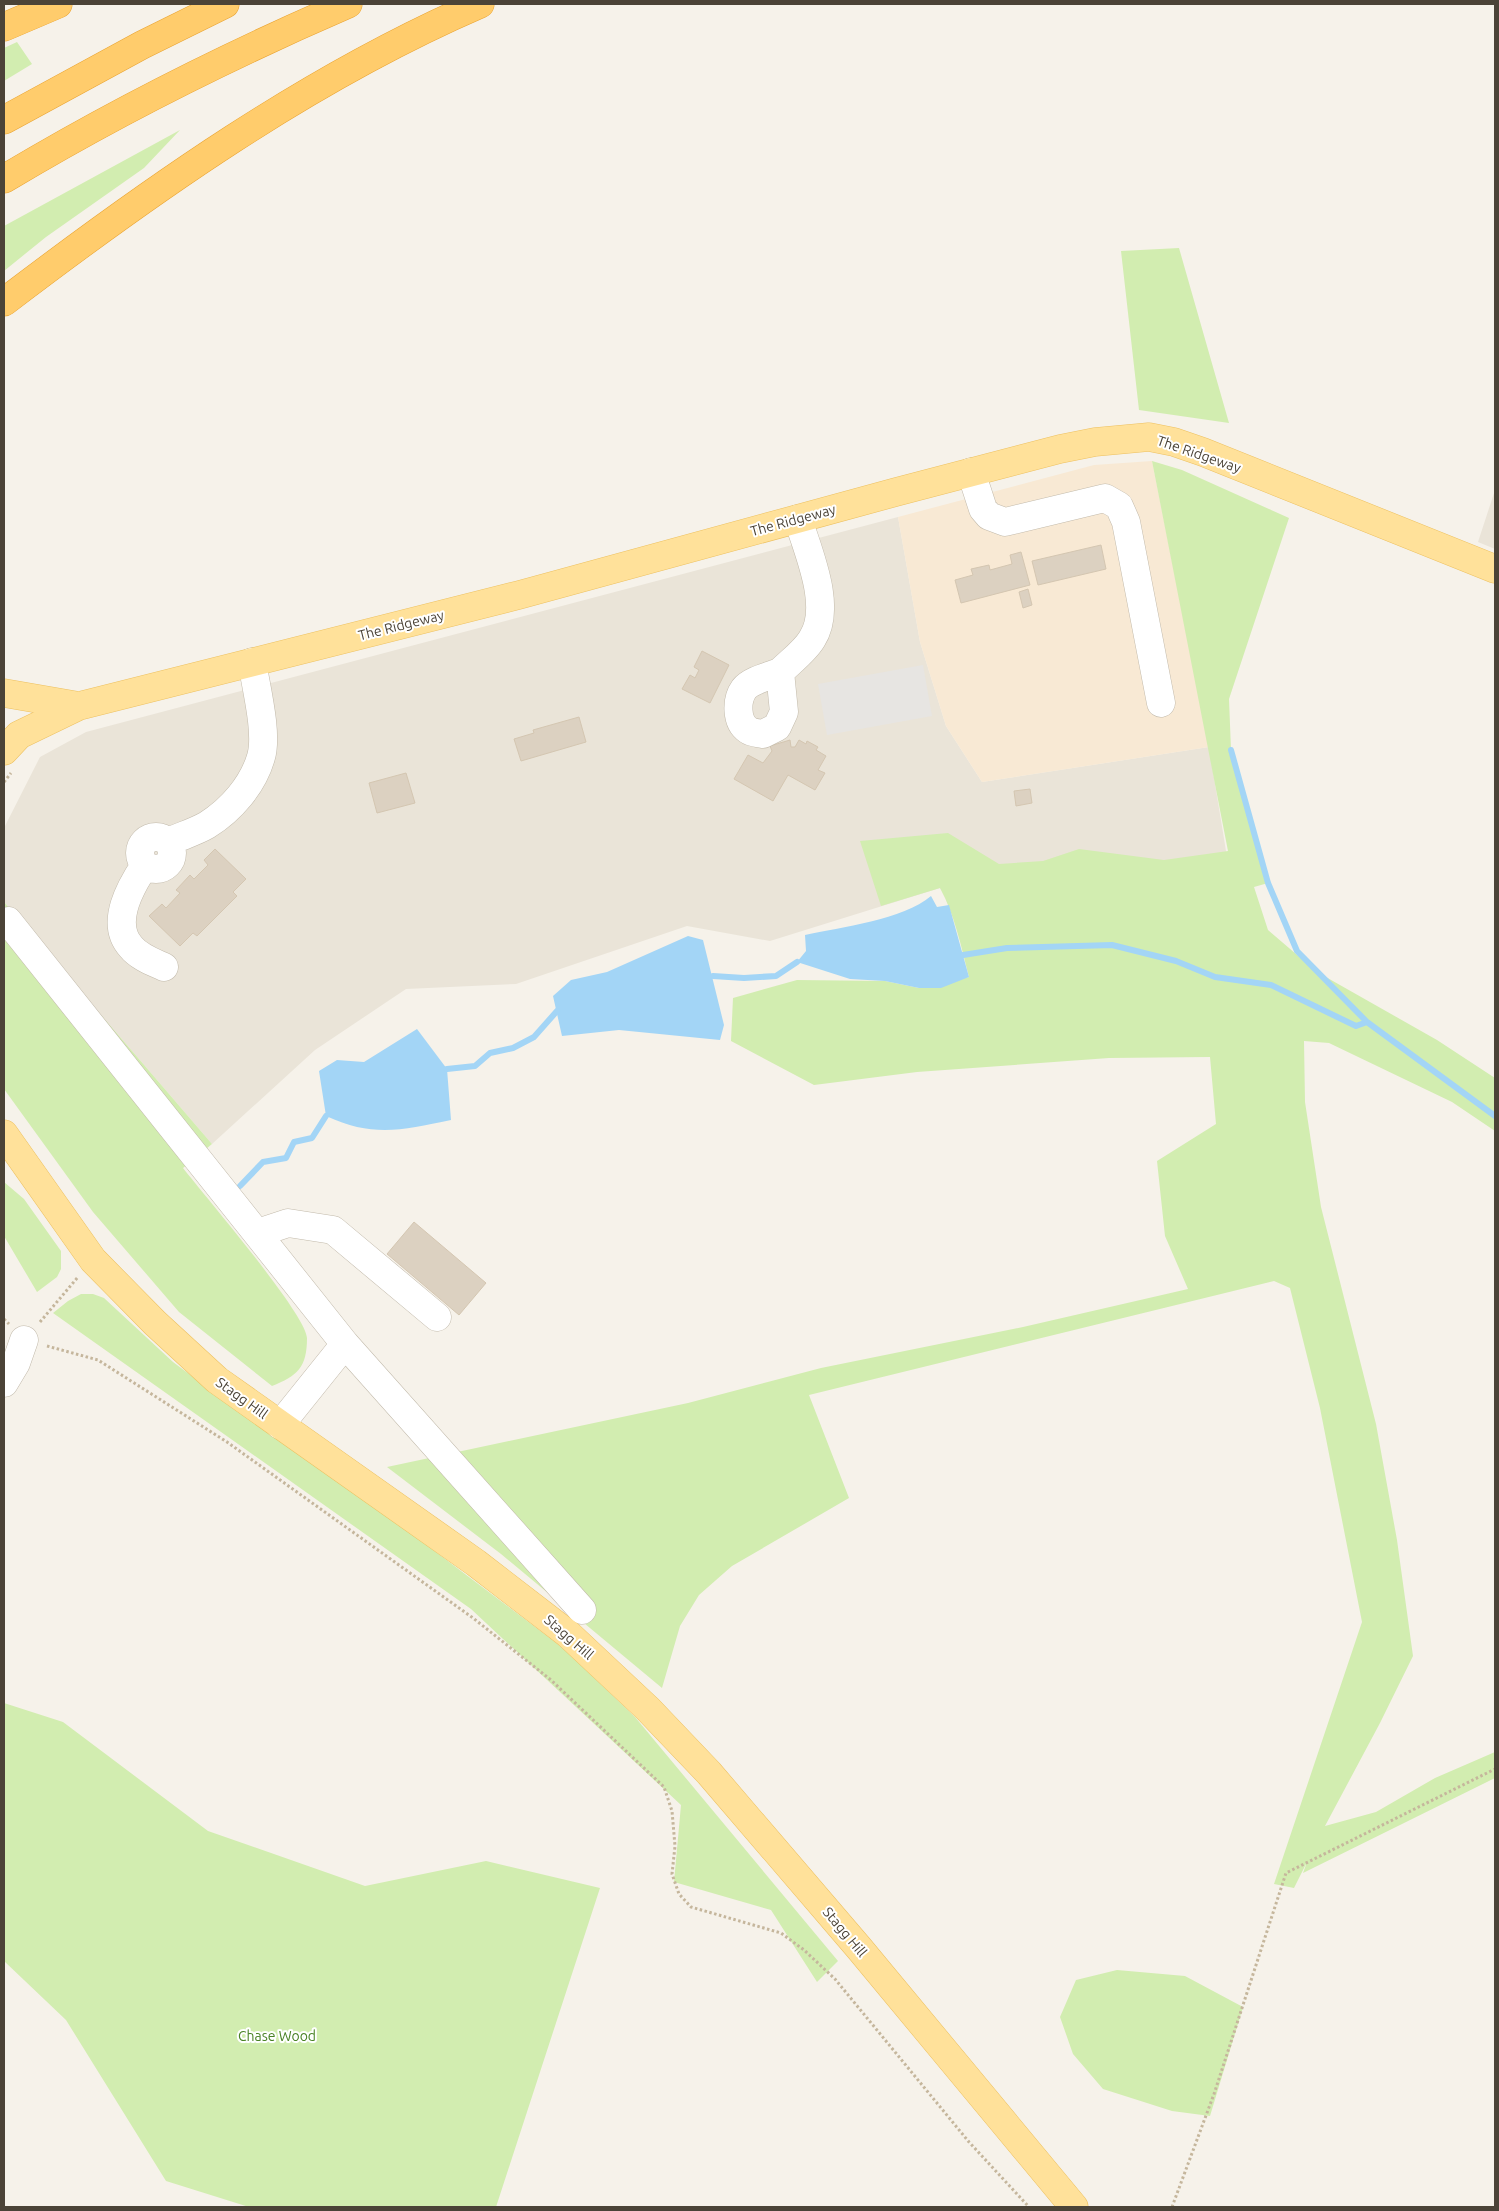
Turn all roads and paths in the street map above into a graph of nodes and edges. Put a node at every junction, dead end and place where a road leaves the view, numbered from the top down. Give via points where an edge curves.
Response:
1 (58, 4) edge
2 (225, 4) edge
3 (348, 4) edge
4 (480, 4) edge
5 (4, 27) edge
6 (4, 120) edge
7 (4, 179) edge
8 (4, 302) edge
9 (972, 472) junction
10 (798, 519) junction
11 (1495, 569) edge
12 (252, 662) junction
13 (780, 672) dead end
14 (4, 693) edge
15 (1161, 704) dead end
16 (79, 706) junction
17 (4, 751) edge
18 (8, 921) dead end
19 (164, 967) dead end
20 (4, 1134) edge
21 (258, 1233) junction
22 (93, 1260) junction
23 (437, 1317) dead end
24 (4, 1318) edge
25 (24, 1340) junction
26 (345, 1344) junction
27 (4, 1383) edge
28 (280, 1425) junction
29 (582, 1610) dead end
30 (1495, 1769) edge
31 (1028, 2207) edge
32 (1074, 2207) edge
33 (1172, 2207) edge

1 - 5 highway
2 - 6 highway
3 - 7 highway via 148,98
4 - 8 highway via 346,72 203,157
9 - 10 main road, The Ridgeway
9 - 11 main road, The Ridgeway via 1095,442 1148,437 1203,452
9 - 15 lane via 983,509 988,516 1005,522 1106,498 1119,506 1126,522
10 - 12 main road, The Ridgeway via 520,595
10 - 13 lane via 818,585 821,611 813,638
12 - 16 main road, The Ridgeway
12 - 19 lane via 262,726 262,757 248,787 228,810 207,825 168,842 172,852 168,863 154,869 145,865 123,905 123,930 130,947
14 - 16 main road, The Ridgeway
16 - 17 main road, The Ridgeway via 19,735
18 - 21 lane
20 - 22 main road, Stagg Hill
21 - 23 lane via 288,1223 333,1230
21 - 26 lane
22 - 25 path
22 - 28 main road, Stagg Hill via 217,1380
24 - 25 path
25 - 27 lane
25 - 31 path via 98,1360 227,1442 473,1618 551,1680 664,1787 673,1820 672,1874 679,1894 691,1907 781,1933 804,1950 835,1979 969,2142
26 - 28 lane
26 - 29 lane
28 - 32 main road, Stagg Hill via 476,1563 537,1610 568,1634 648,1709 709,1773
30 - 33 path via 1286,1873 1214,2094

